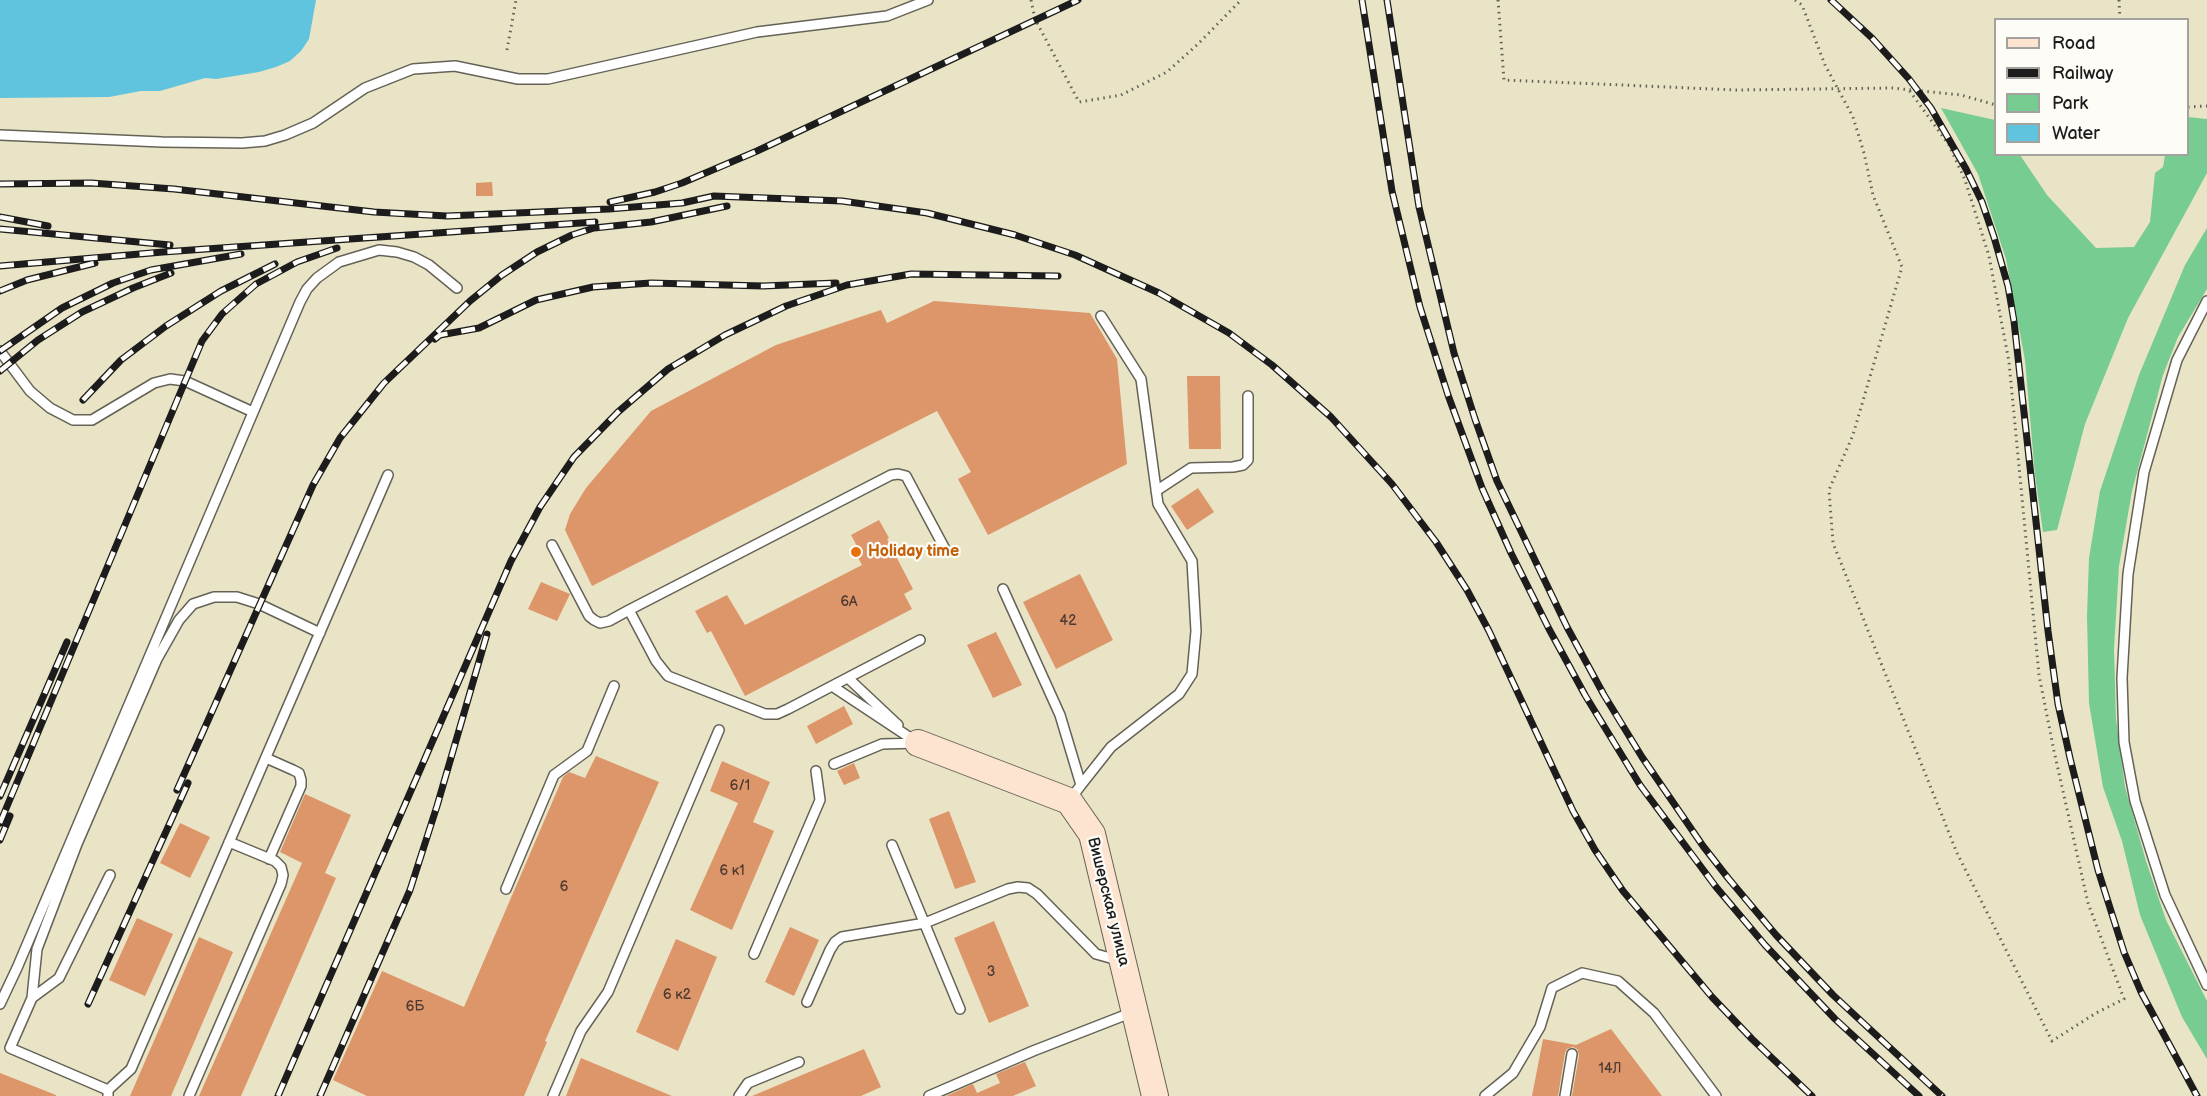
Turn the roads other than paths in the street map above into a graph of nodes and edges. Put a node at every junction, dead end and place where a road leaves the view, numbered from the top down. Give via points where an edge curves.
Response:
1 (928, 0) edge
2 (0, 135) edge
3 (457, 288) dead end
4 (2207, 302) edge
5 (1101, 316) dead end
6 (0, 351) edge
7 (1248, 396) dead end
8 (253, 412) junction
9 (388, 475) dead end
10 (1156, 491) junction
11 (552, 545) dead end
12 (945, 549) dead end
13 (1003, 589) dead end
14 (629, 610) junction
15 (320, 633) junction
16 (920, 640) dead end
17 (848, 678) junction
18 (614, 686) dead end
19 (832, 686) junction
20 (719, 730) dead end
21 (918, 743) junction
22 (266, 758) junction
23 (834, 764) dead end
24 (816, 771) dead end
25 (1075, 793) junction
26 (230, 842) junction
27 (892, 845) dead end
28 (269, 859) junction
29 (110, 875) dead end
30 (506, 889) dead end
31 (925, 923) junction
32 (754, 954) dead end
33 (1123, 961) junction
34 (2207, 985) edge
35 (32, 998) junction
36 (807, 1002) dead end
37 (0, 1004) edge
38 (960, 1009) dead end
39 (1135, 1011) junction
40 (10, 1048) junction
41 (0, 1052) edge
42 (1572, 1054) dead end
43 (799, 1062) dead end
44 (108, 1093) edge
45 (189, 1096) edge
46 (553, 1096) edge
47 (739, 1096) edge
48 (928, 1096) edge
49 (1155, 1096) edge
50 (1485, 1096) edge
51 (1565, 1096) edge
52 (1716, 1096) edge

1 - 2 lane via 887,16 757,32 548,79 518,79 454,66 413,69 365,88 313,123 265,141 153,142
3 - 8 lane via 429,265 397,252 379,250 339,262 317,278 300,302
4 - 34 lane via 2177,360 2144,472 2128,574 2122,678 2124,742 2135,801 2165,895
5 - 10 lane via 1141,379
6 - 8 lane via 30,391 73,420 92,420 154,383 177,379
7 - 10 lane via 1248,460 1233,467 1191,468
8 - 37 lane
9 - 15 lane
10 - 25 lane via 1158,504 1192,561 1196,632 1192,674 1179,694 1111,747
11 - 14 lane via 589,616 600,622 609,621
12 - 14 lane via 906,476 891,475
13 - 25 lane via 1060,715
14 - 19 lane via 656,662 668,676 754,711 777,714
15 - 22 lane
15 - 35 lane via 237,597 214,597 193,604 180,620 157,659 77,844 37,948
16 - 17 lane
17 - 19 lane
17 - 21 lane
18 - 30 lane via 587,750 554,775
19 - 21 lane
20 - 46 lane via 608,992 581,1031
21 - 23 lane via 882,744
21 - 25 street
22 - 26 lane
22 - 28 lane via 293,770 301,780
24 - 32 lane via 820,800
25 - 33 street, Вишерская улица via 1092,834
26 - 28 lane
26 - 44 lane via 131,1070
27 - 31 lane
28 - 45 lane via 281,867 281,884
29 - 35 lane via 59,978
31 - 33 lane via 1008,889 1028,888 1096,954
31 - 36 lane via 853,934 835,942
31 - 38 lane
33 - 39 street, Вишерская улица
35 - 40 lane
39 - 48 lane
39 - 49 street, Вишерская улица
40 - 41 lane
40 - 44 lane
42 - 51 lane
43 - 47 lane via 748,1083
50 - 52 lane via 1513,1073 1539,1028 1552,988 1582,973 1618,981 1645,1005

